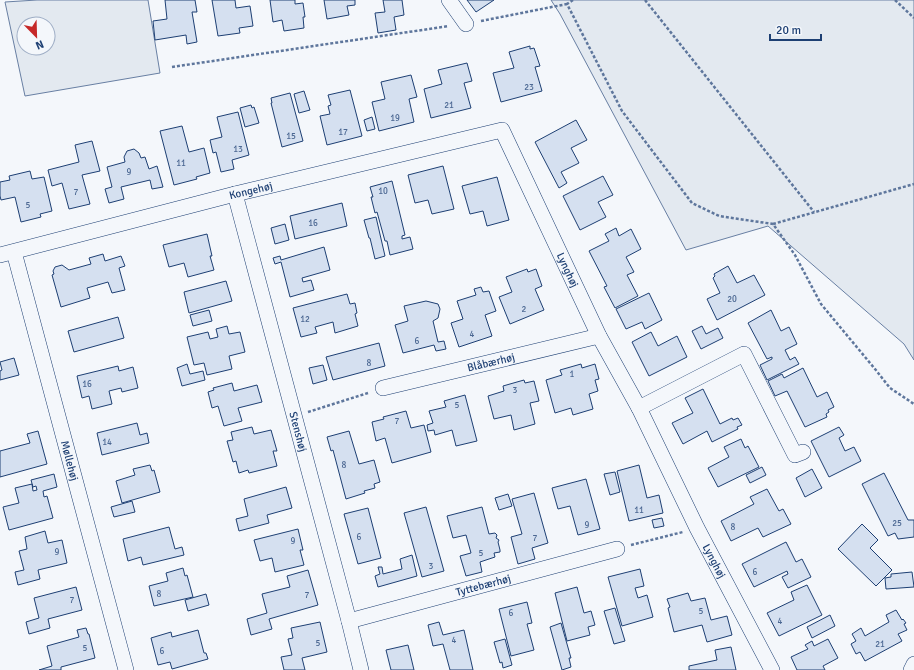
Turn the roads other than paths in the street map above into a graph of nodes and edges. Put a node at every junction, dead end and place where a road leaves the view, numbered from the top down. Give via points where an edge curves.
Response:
1 (449, 0) edge
2 (466, 24) road end
3 (502, 130) joint
4 (235, 194) junction
5 (7, 254) edge
6 (599, 336) junction
7 (383, 388) road end
8 (639, 408) junction
9 (803, 452) dead end
10 (617, 549) road end
11 (349, 621) junction
12 (914, 664) edge
13 (126, 670) edge
14 (361, 670) edge
15 (772, 670) edge
16 (911, 670) edge

1 - 2 street
3 - 4 street, Kongehøj
3 - 6 street, Lynghøj
4 - 5 street, Kongehøj
4 - 11 street, Stenshøj
5 - 13 street, Møllehøj
6 - 7 street, Blåbærhøj
6 - 8 street, Lynghøj
8 - 9 street via 744,354 796,456
8 - 15 street, Lynghøj via 697,528
10 - 11 street, Tyttebærhøj
11 - 14 street, Stenshøj
12 - 16 street

